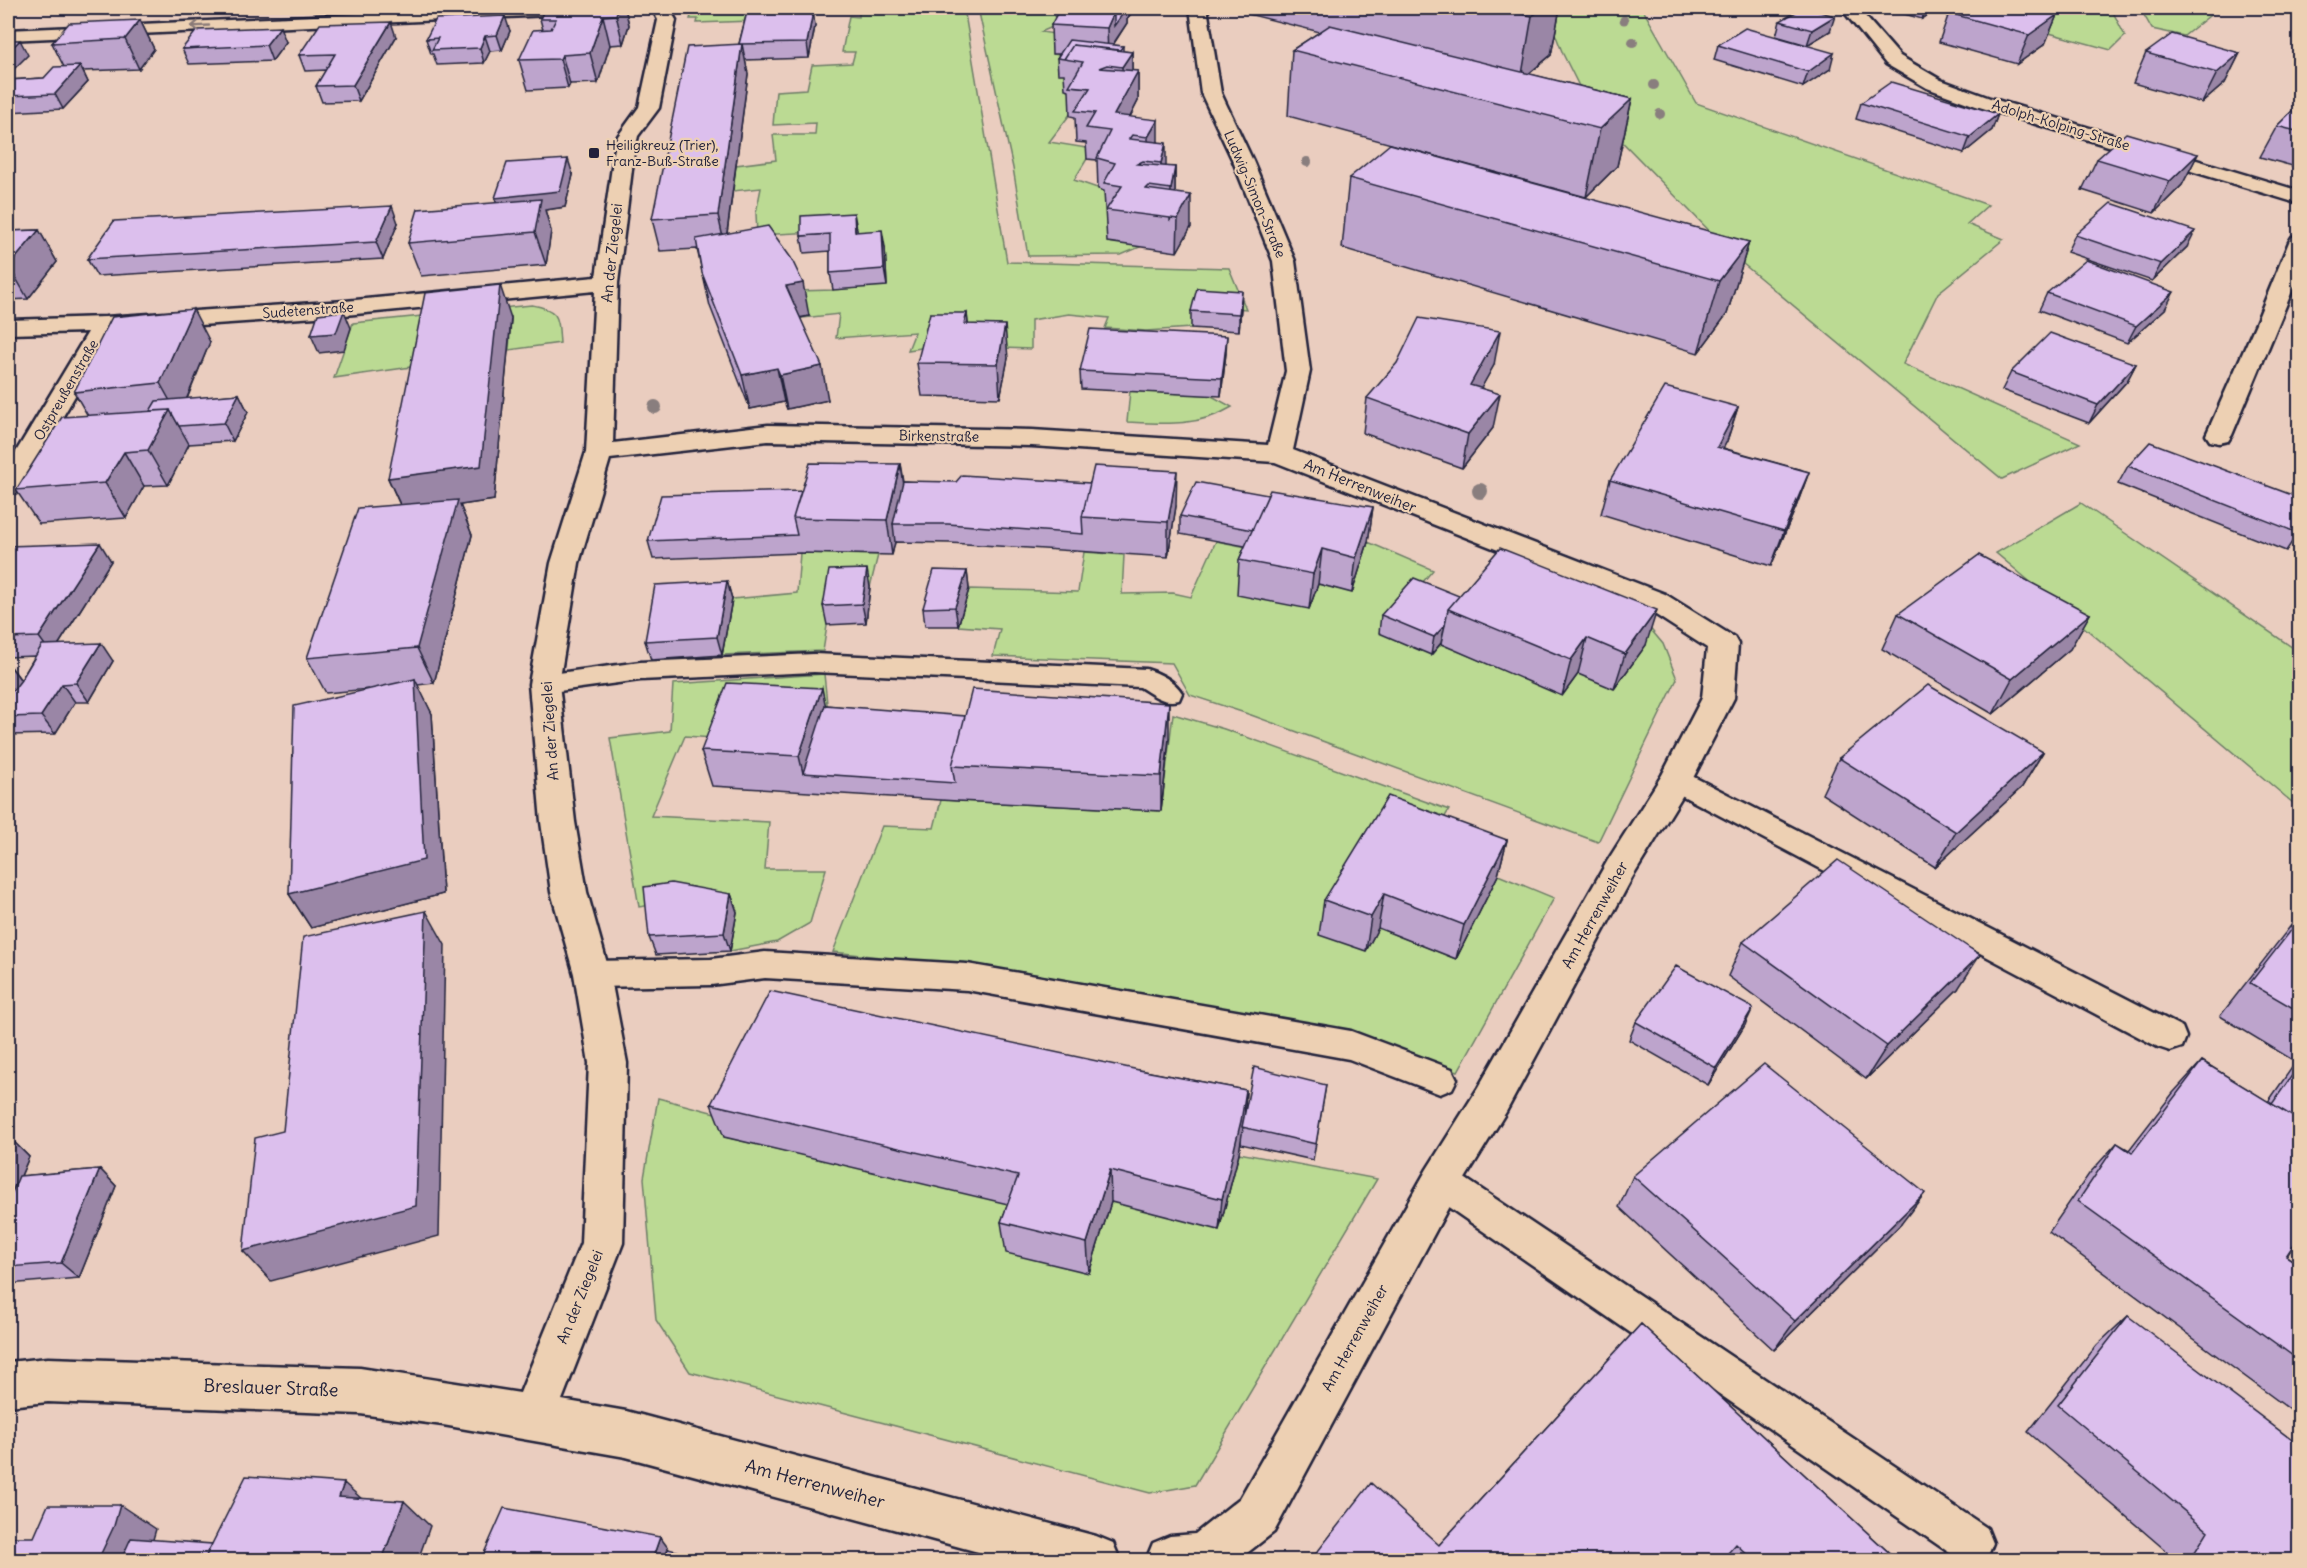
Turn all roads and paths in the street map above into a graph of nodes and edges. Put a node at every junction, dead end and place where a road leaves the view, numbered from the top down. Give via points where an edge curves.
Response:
1 (594, 8) edge
2 (661, 8) edge
3 (1199, 8) edge
4 (1849, 8) edge
5 (8, 36) edge
6 (2300, 198) edge
7 (2300, 242) edge
8 (607, 283) junction
9 (105, 324) junction
10 (8, 327) edge
11 (2219, 435) dead end
12 (599, 452) junction
13 (1279, 454) junction
14 (8, 486) edge
15 (544, 684) junction
16 (1169, 693) dead end
17 (1676, 780) junction
18 (592, 974) junction
19 (2170, 1037) dead end
20 (1440, 1079) dead end
21 (1441, 1182) junction
22 (8, 1384) edge
23 (532, 1418) junction
24 (1972, 1543) dead end
25 (1096, 1560) edge
26 (1170, 1560) edge

1 -> 5 street
2 - 8 street, An der Ziegelei via 667,20 660,62 649,108 626,144
3 - 13 street, Ludwig-Simon-Straße via 1211,93 1284,261 1298,371
4 - 6 street, Adolph-Kolping-Straße via 1893,60 1934,84
7 - 11 street
8 - 9 street, Sudetenstraße via 345,308
8 - 12 street, An der Ziegelei
9 - 10 street, Sudetenstraße
9 - 14 street, Ostpreußenstraße
12 - 13 street, Birkenstraße via 768,433 1032,438
12 - 15 street, An der Ziegelei via 565,563
13 - 17 street, Am Herrenweiher via 1656,602 1723,644 1718,698
15 - 16 lane via 640,671 814,663 1146,678
15 - 18 street, An der Ziegelei via 561,846 569,892
17 - 19 lane
17 - 21 street, Am Herrenweiher via 1620,869 1492,1100
18 - 20 lane via 711,972 765,965 967,977 1351,1044
18 - 23 street, An der Ziegelei via 608,1062 602,1243
21 - 24 lane
21 - 26 street, Am Herrenweiher via 1257,1515 1204,1557
22 - 23 street, Breslauer Straße via 48,1380 360,1391
23 - 25 street, Am Herrenweiher via 626,1434

